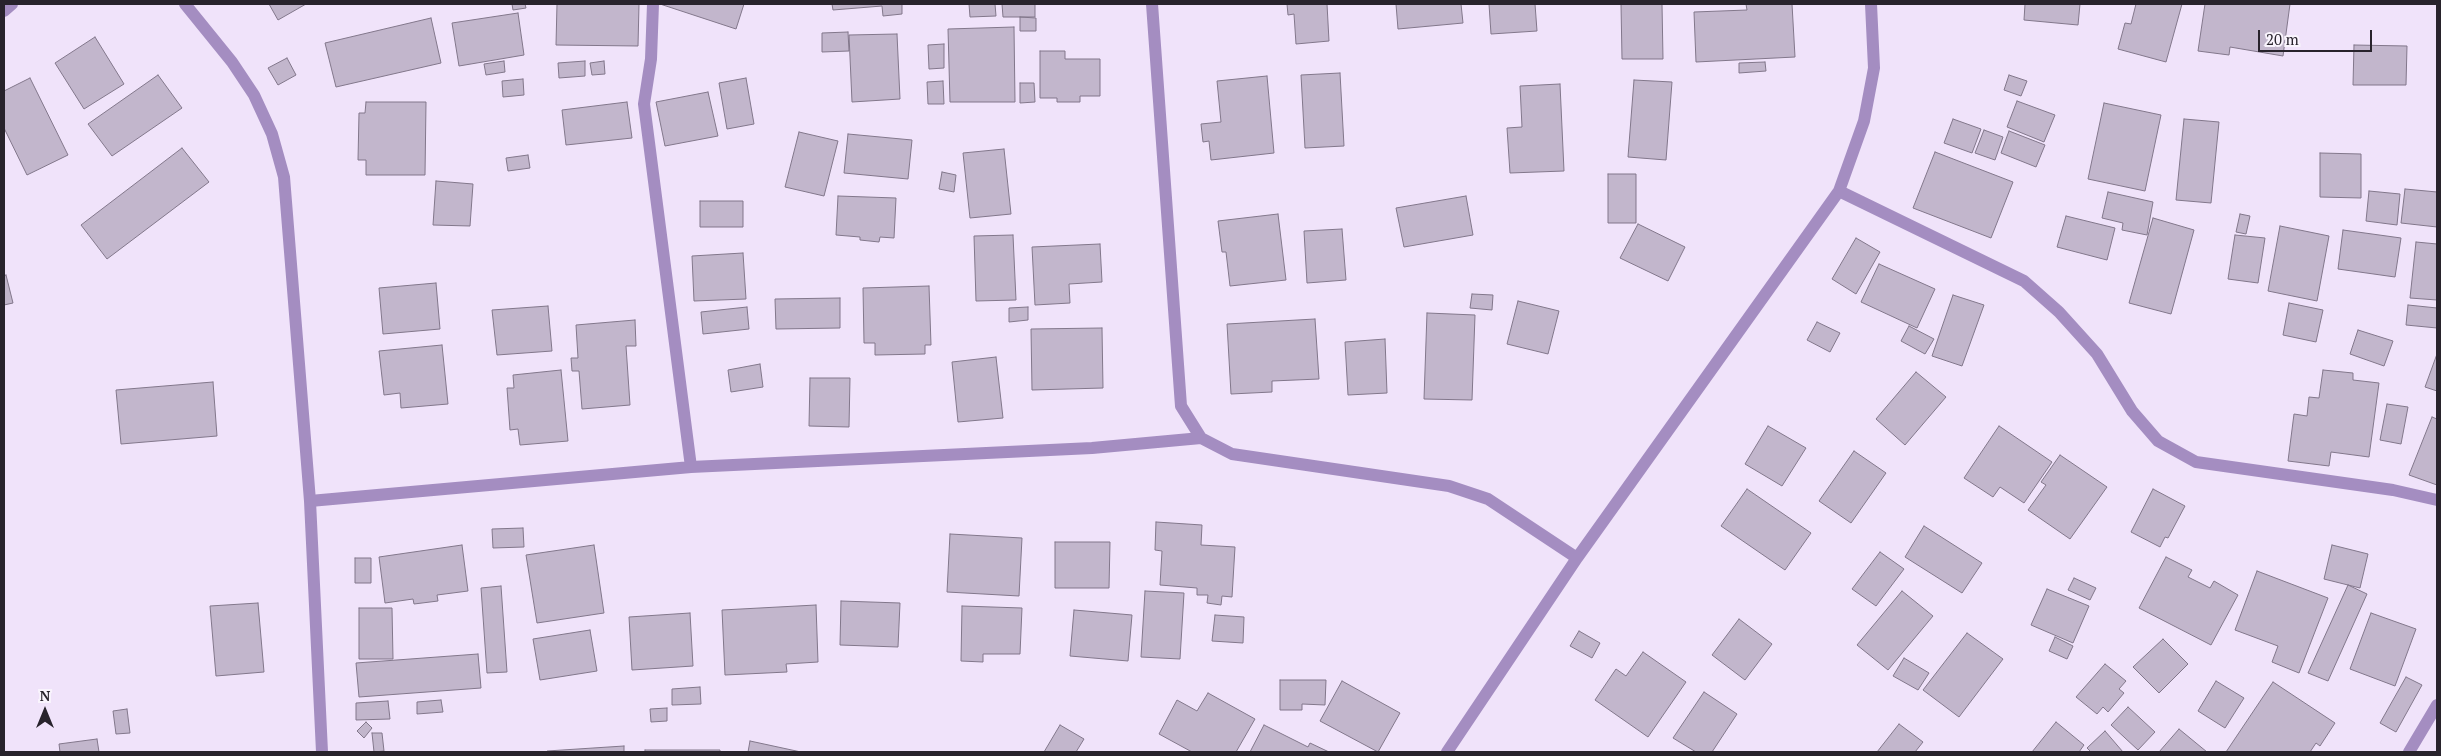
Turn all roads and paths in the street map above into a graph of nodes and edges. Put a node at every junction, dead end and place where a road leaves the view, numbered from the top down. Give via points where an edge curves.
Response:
1 (12, 4) edge
2 (185, 4) edge
3 (653, 4) edge
4 (1152, 4) edge
5 (1871, 4) edge
6 (4, 10) edge
7 (1839, 191) junction
8 (1201, 438) junction
9 (691, 467) junction
10 (2437, 500) edge
11 (310, 501) junction
12 (1577, 558) junction
13 (2437, 705) edge
14 (322, 752) edge
15 (1448, 752) edge
16 (2409, 752) edge

1 - 6 street
2 - 11 street via 254,95 272,134 284,177
3 - 9 street via 651,59 644,104
4 - 8 street via 1181,406
5 - 7 street via 1874,68 1864,120
7 - 10 street via 2024,281 2059,312 2097,354 2132,411 2158,441 2196,462 2393,490
7 - 12 street
8 - 9 street via 1092,448
8 - 12 street via 1232,454 1449,486 1488,499
9 - 11 street
11 - 14 street
12 - 15 street
13 - 16 street

